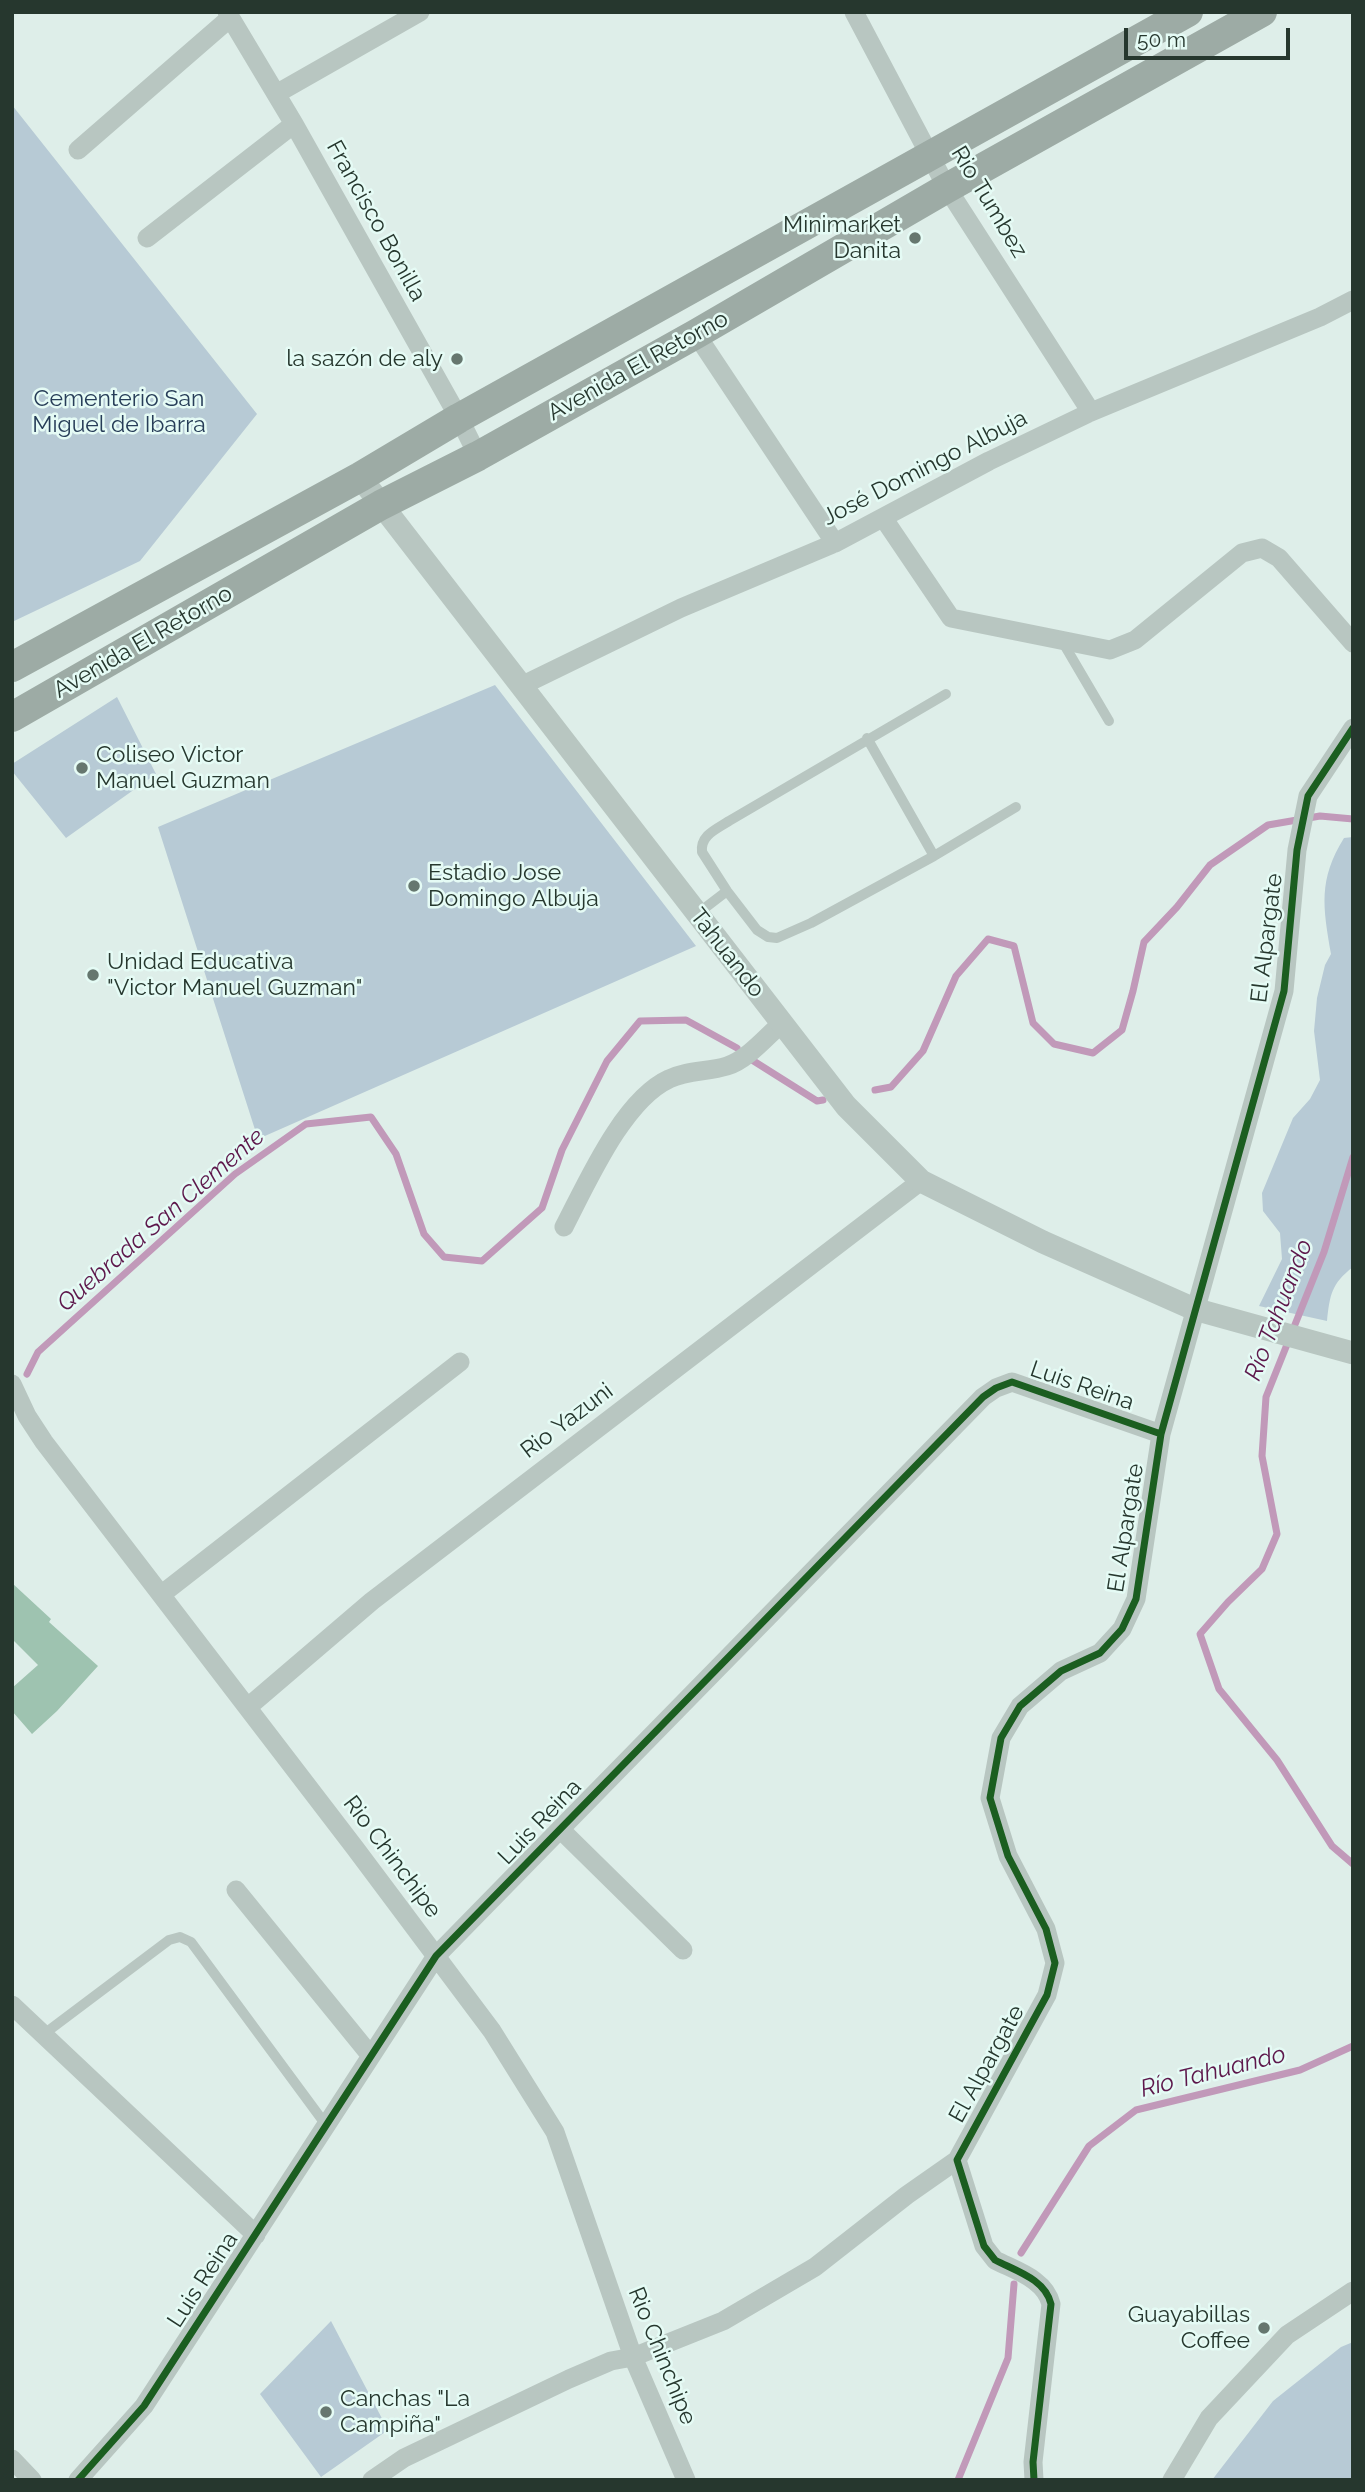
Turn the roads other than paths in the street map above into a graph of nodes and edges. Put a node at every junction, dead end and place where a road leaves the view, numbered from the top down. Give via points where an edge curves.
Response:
1 (420, 12) edge
2 (854, 12) edge
3 (1188, 12) edge
4 (1262, 12) edge
5 (229, 15) edge
6 (276, 94) junction
7 (294, 124) junction
8 (78, 150) dead end
9 (932, 156) junction
10 (947, 188) junction
11 (147, 238) dead end
12 (1353, 300) edge
13 (696, 334) junction
14 (1091, 412) junction
15 (459, 418) junction
16 (478, 456) junction
17 (360, 477) junction
18 (381, 505) junction
19 (884, 519) junction
20 (835, 543) junction
21 (1062, 640) junction
22 (1353, 643) edge
23 (12, 667) edge
24 (521, 686) junction
25 (946, 694) dead end
26 (12, 717) edge
27 (1109, 721) dead end
28 (1353, 728) edge
29 (867, 738) junction
30 (1016, 807) dead end
31 (934, 856) junction
32 (727, 891) junction
33 (697, 914) junction
34 (782, 1023) junction
35 (921, 1181) junction
36 (564, 1227) dead end
37 (1204, 1312) junction
38 (1353, 1353) edge
39 (460, 1362) dead end
40 (12, 1384) edge
41 (1161, 1434) junction
42 (162, 1594) junction
43 (248, 1707) junction
44 (560, 1829) junction
45 (236, 1889) dead end
46 (683, 1950) dead end
47 (436, 1956) junction
48 (12, 2005) edge
49 (44, 2034) junction
50 (371, 2056) junction
51 (326, 2125) junction
52 (957, 2160) junction
53 (256, 2235) junction
54 (1353, 2291) edge
55 (633, 2357) junction
56 (12, 2459) edge
57 (32, 2480) edge
58 (78, 2480) edge
59 (372, 2480) edge
60 (686, 2480) edge
61 (1034, 2480) edge
62 (1172, 2480) edge

1 - 6 street
2 - 9 street, Rio Tumbez
3 - 9 main road, Avenida El Retorno
4 - 10 main road, Avenida El Retorno
5 - 6 street, Francisco Bonilla
5 - 8 street
6 - 7 street, Francisco Bonilla
7 - 11 street
7 - 15 street, Francisco Bonilla
9 - 10 street, Rio Tumbez
9 - 15 main road, Avenida El Retorno
10 - 13 main road, Avenida El Retorno
10 - 14 street, Rio Tumbez
12 - 14 street, José Domingo Albuja
13 - 16 main road, Avenida El Retorno
13 - 20 street
14 - 19 street, José Domingo Albuja
15 - 16 street, Francisco Bonilla
15 - 17 main road, Avenida El Retorno
16 - 18 main road, Avenida El Retorno
17 - 18 street, Tahuando
17 - 23 main road, Avenida El Retorno
18 - 24 street, Tahuando
18 - 26 main road, Avenida El Retorno
19 - 20 street, José Domingo Albuja
19 - 21 street via 950,618
20 - 24 street, José Domingo Albuja via 681,608
21 - 22 street via 1110,650 1123,646 1242,554 1262,548 1279,558
21 - 27 lane
24 - 33 street, Tahuando
25 - 29 lane
28 - 37 street, El Alpargate via 1308,796 1297,850 1284,991
29 - 31 lane
29 - 32 lane via 704,838 702,852
30 - 31 lane
31 - 32 lane via 778,939 757,930
32 - 33 lane
33 - 34 street, Tahuando
34 - 35 street, Tahuando via 846,1106
34 - 36 street via 737,1062 668,1079 649,1092 609,1142
35 - 37 street, Tahuando via 1043,1242
35 - 43 street, Rio Yazuni via 372,1601
37 - 38 street, Tahuando
37 - 41 street, El Alpargate
39 - 42 street
40 - 42 street, Rio Chinchipe via 44,1442
41 - 44 street, Luis Reina via 1012,1382 996,1388
41 - 52 street, El Alpargate via 1136,1599 1122,1629 1100,1653 1061,1671 1020,1706 1001,1738 990,1798 1008,1856 1046,1929 1055,1963 1047,1996
42 - 43 street, Rio Chinchipe
43 - 47 street, Rio Chinchipe
44 - 46 street
44 - 47 street, Luis Reina
45 - 50 street
47 - 50 street, Luis Reina
47 - 55 street, Rio Chinchipe via 492,2031 555,2132
48 - 49 street
49 - 51 lane via 169,1940 180,1937 191,1942
49 - 53 street
50 - 51 street, Luis Reina
51 - 53 street, Luis Reina
52 - 55 street via 815,2267 723,2321
52 - 61 street, El Alpargate via 988,2254 1043,2285 1051,2304
53 - 58 street, Luis Reina via 144,2406
54 - 62 street via 1287,2335 1209,2418
55 - 59 street via 611,2361 526,2399 404,2458
55 - 60 street, Rio Chinchipe
56 - 57 street

